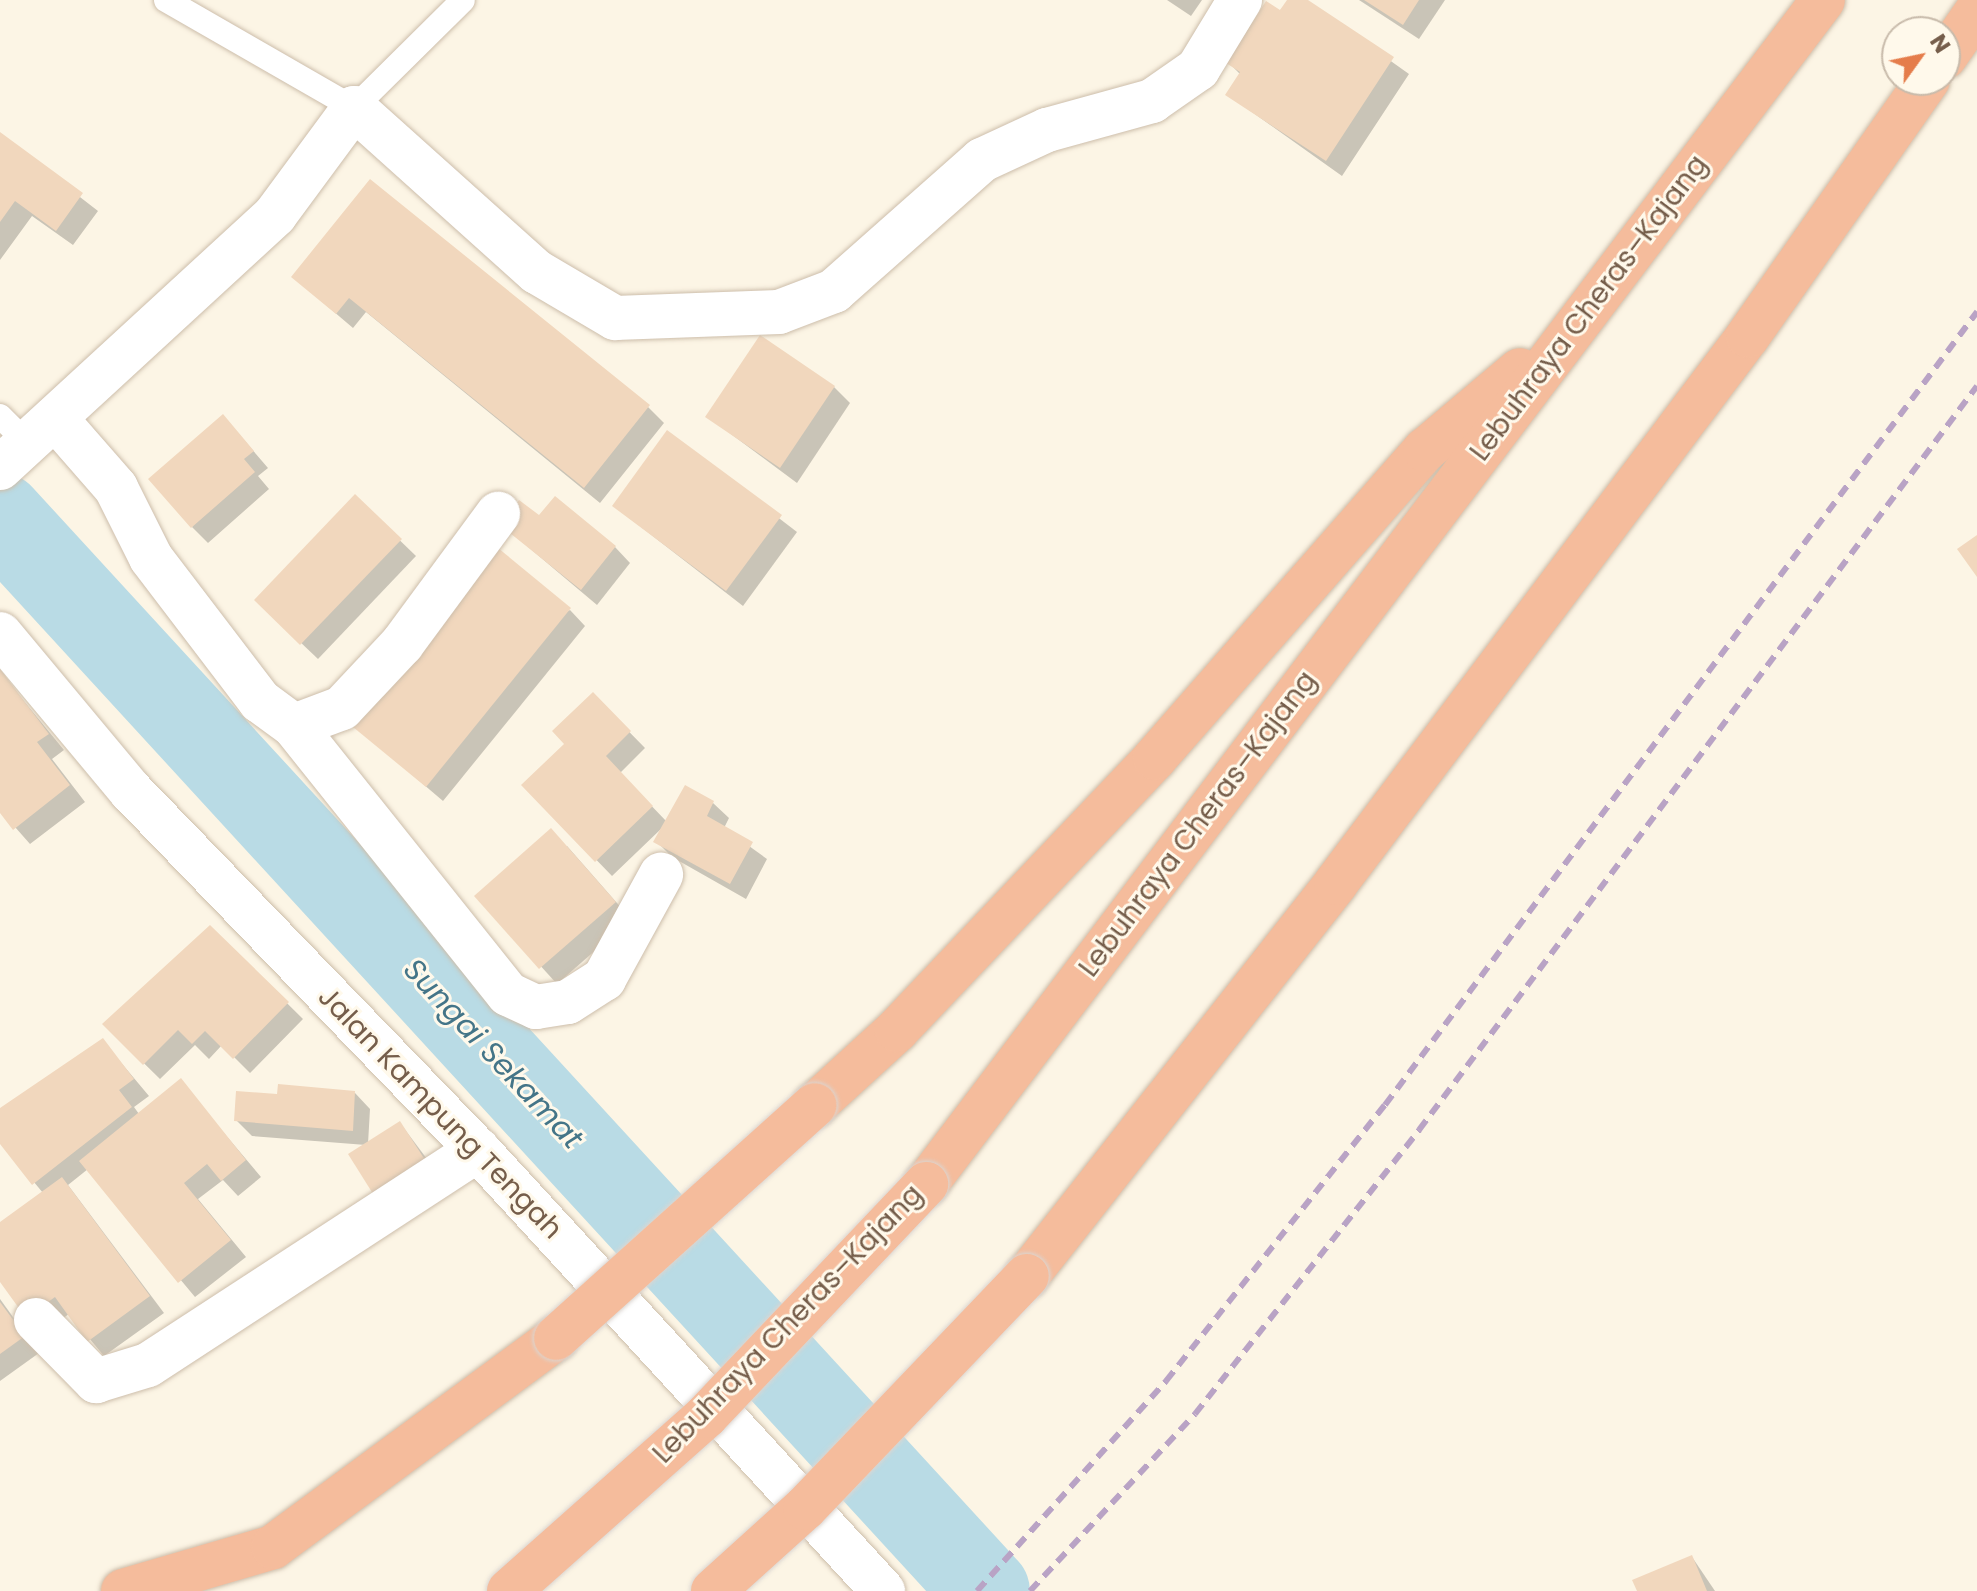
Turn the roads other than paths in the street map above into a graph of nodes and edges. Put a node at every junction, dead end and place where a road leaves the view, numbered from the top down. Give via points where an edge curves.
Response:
1 (166, 0) edge
2 (463, 0) edge
3 (1240, 0) edge
4 (1823, 0) edge
5 (1977, 11) edge
6 (1961, 34) edge
7 (1917, 96) edge
8 (354, 108) junction
9 (1582, 317) junction
10 (21, 437) edge
11 (498, 514) dead end
12 (0, 634) edge
13 (294, 726) junction
14 (661, 875) dead end
15 (478, 1150) junction
16 (36, 1320) dead end
17 (123, 1591) edge
18 (509, 1591) edge
19 (713, 1591) edge
20 (883, 1591) edge

1 - 8 lane
2 - 8 lane
3 - 8 street via 1198,69 1152,101 1047,130 982,160 834,291 779,312 615,318 537,272
4 - 9 highway, Lebuhraya Cheras–Kajang
5 - 6 highway
7 - 19 highway, bridge via 1738,348 1365,845 1027,1276 805,1508
8 - 10 street via 275,215
9 - 17 highway, bridge via 1425,450 1155,758 897,1030 556,1338 273,1547
9 - 18 highway, Lebuhraya Cheras–Kajang, bridge via 926,1184 706,1416
10 - 13 street via 116,488 151,558 260,701
11 - 13 street via 402,644 342,708
12 - 15 street, Jalan Kampung Tengah via 131,791
13 - 14 street via 508,994 536,1007 568,1002 604,979
15 - 16 street via 148,1365 96,1381
15 - 20 street, Jalan Kampung Tengah

